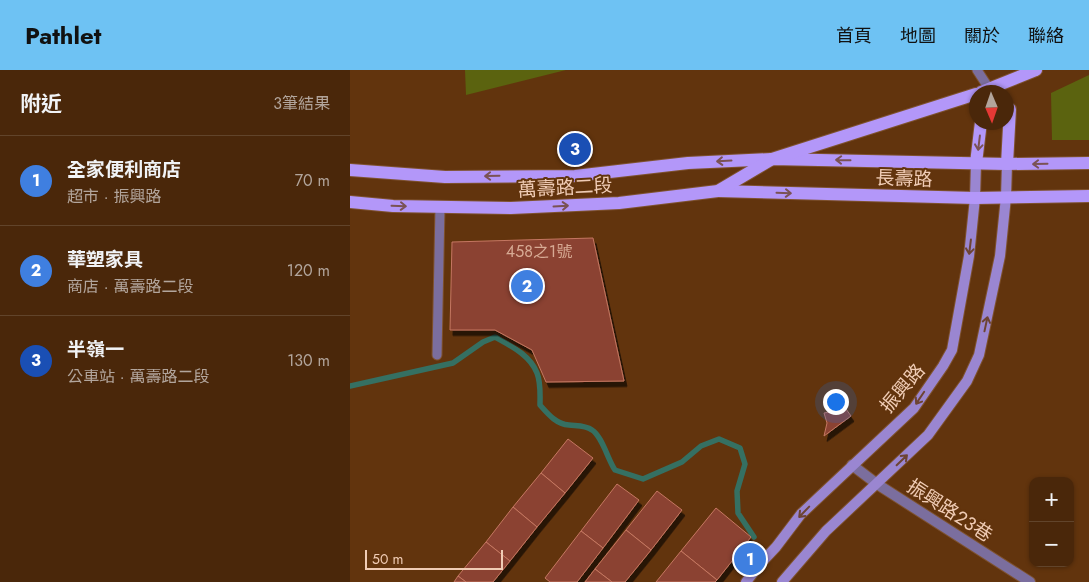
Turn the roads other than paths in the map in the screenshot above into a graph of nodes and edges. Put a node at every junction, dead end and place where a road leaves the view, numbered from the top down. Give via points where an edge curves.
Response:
1 (977, 70) edge
2 (1036, 70) edge
3 (984, 85) edge
4 (1003, 85) edge
5 (969, 96) edge
6 (980, 130) edge
7 (1009, 130) edge
8 (772, 159) junction
9 (976, 163) junction
10 (1089, 163) edge
11 (1007, 164) junction
12 (350, 170) edge
13 (718, 191) junction
14 (1089, 196) edge
15 (1006, 197) junction
16 (975, 198) junction
17 (350, 202) edge
18 (440, 207) junction
19 (437, 355) dead end
20 (852, 465) junction
21 (877, 484) junction
22 (746, 582) edge
23 (782, 582) edge
24 (1030, 582) edge

1 - 3 lane
2 - 4 main road
5 - 8 main road, 萬壽路二段
6 -> 9 main road
7 - 11 main road
9 -> 8 main road, 長壽路
8 -> 12 main road, 萬壽路二段 via 688,163 576,176 445,177
8 - 13 main road, 萬壽路二段
9 - 11 main road, 長壽路
9 - 16 street, 振興路
10 -> 11 main road, 長壽路
11 - 15 street
13 -> 16 main road, 長壽路
18 -> 13 main road, 萬壽路二段 via 510,208 619,203
14 - 15 main road, 長壽路
15 - 16 main road, 長壽路
21 -> 15 street via 928,435 967,381 979,355 1000,256
16 -> 20 street, 振興路 via 952,350 914,408
17 -> 18 main road, 萬壽路二段
18 - 19 lane
20 - 21 street, 振興路23巷
20 -> 22 street, 振興路 via 801,514
21 - 23 street via 826,531
21 - 24 street, 振興路23巷

